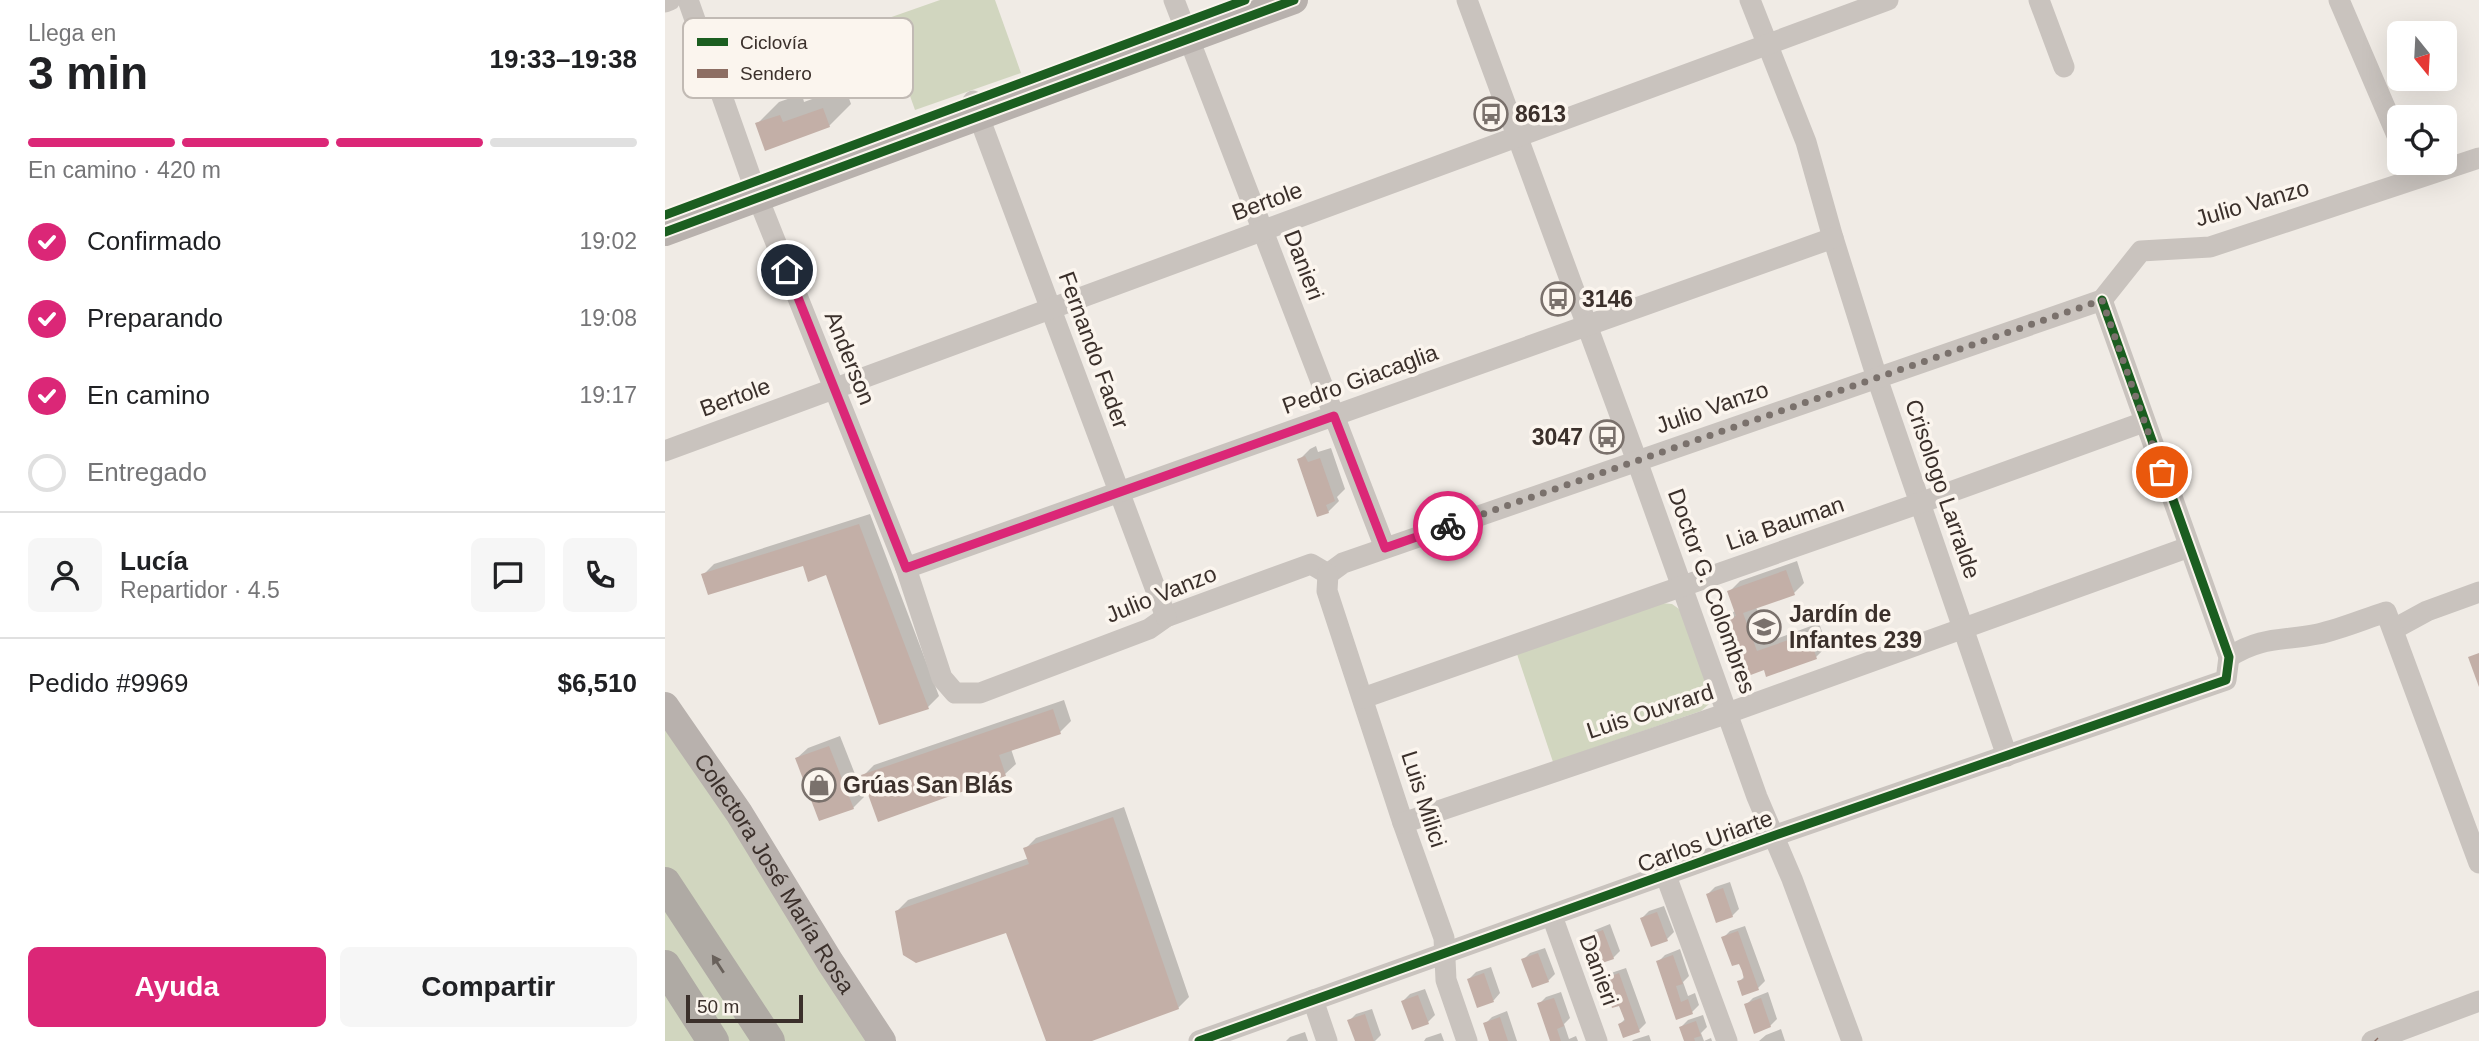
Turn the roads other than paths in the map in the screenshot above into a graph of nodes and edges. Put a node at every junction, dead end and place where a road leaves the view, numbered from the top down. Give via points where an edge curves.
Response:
1 (670, 0) edge
2 (688, 0) edge
3 (1245, 0) edge
4 (1294, 0) edge
5 (1467, 0) edge
6 (1750, 0) edge
7 (1888, 0) edge
8 (2039, 0) edge
9 (2339, 0) edge
10 (665, 2) edge
11 (694, 18) edge
12 (1182, 21) edge
13 (1767, 46) junction
14 (2064, 67) dead end
15 (723, 98) edge
16 (976, 108) junction
17 (2387, 112) edge
18 (1517, 136) junction
19 (2479, 158) edge
20 (2457, 162) edge
21 (2402, 175) edge
22 (756, 190) junction
23 (665, 215) edge
24 (1263, 230) junction
25 (665, 232) edge
26 (1833, 238) junction
27 (2102, 300) junction
28 (1051, 309) junction
29 (1587, 326) junction
30 (1877, 378) junction
31 (834, 389) junction
32 (1334, 416) junction
33 (2144, 422) junction
34 (665, 451) edge
35 (1637, 461) junction
36 (1119, 492) junction
37 (1920, 503) junction
38 (2189, 547) junction
39 (1385, 548) junction
40 (906, 568) junction
41 (1328, 574) junction
42 (1682, 587) junction
43 (2479, 592) edge
44 (1166, 617) junction
45 (1963, 628) junction
46 (2394, 629) junction
47 (2229, 657) junction
48 (955, 692) joint
49 (1363, 698) junction
50 (665, 706) edge
51 (1728, 713) junction
52 (2007, 755) junction
53 (1403, 822) junction
54 (1773, 836) junction
55 (2479, 863) edge
56 (1667, 876) junction
57 (665, 883) edge
58 (1552, 916) junction
59 (1445, 954) junction
60 (665, 966) edge
61 (1313, 1000) junction
62 (2479, 1001) edge
63 (713, 1041) edge
64 (769, 1041) edge
65 (882, 1041) edge
66 (1199, 1041) edge
67 (1327, 1041) edge
68 (1467, 1041) edge
69 (1597, 1041) edge
70 (1727, 1041) edge
71 (1852, 1041) edge
72 (2372, 1041) edge

1 - 10 street
2 - 11 street, Anderson
3 - 12 main road
4 - 12 main road
5 - 18 street, Doctor G. Colombres
6 - 13 street, Crisologo Larralde
7 - 13 street, Bertole
8 - 14 street
9 - 17 street
12 - 16 main road
12 - 24 street, Danieri
13 - 18 street, Bertole
13 - 26 street, Crisologo Larralde via 1806,142
15 - 22 street, Anderson
16 - 22 main road
16 - 28 street, Fernando Fader
18 - 24 street, Bertole
18 - 29 street, Doctor G. Colombres
19 - 20 street, Julio Vanzo
21 - 27 street, Julio Vanzo via 2210,247 2141,251
22 - 23 main road
22 - 25 main road
22 - 31 street, Anderson
24 - 28 street, Bertole
24 - 32 street, Danieri
26 - 29 street, Pedro Giacaglia
26 - 30 street, Crisologo Larralde
27 - 30 street, Julio Vanzo
27 - 33 street
28 - 31 street, Bertole
28 - 36 street, Fernando Fader
29 - 32 street, Pedro Giacaglia
29 - 35 street, Doctor G. Colombres
30 - 35 street, Julio Vanzo
30 - 37 street, Crisologo Larralde
31 - 34 street, Bertole
31 - 40 street, Anderson
32 - 36 street, Pedro Giacaglia
32 - 39 street, Danieri
33 - 37 street, Lia Bauman
33 - 38 street
35 - 39 street, Julio Vanzo
35 - 42 street, Doctor G. Colombres
36 - 40 street, Pedro Giacaglia
36 - 44 street, Fernando Fader
37 - 42 street, Lia Bauman
37 - 45 street, Crisologo Larralde
38 - 45 street, Luis Ouvrard
38 - 47 street
39 - 41 street, Julio Vanzo via 1343,563
40 - 48 street, Anderson via 942,678
41 - 44 street, Julio Vanzo via 1311,564
41 - 49 street, Luis Milici via 1327,591
42 - 49 street, Lia Bauman
42 - 51 street, Doctor G. Colombres
43 - 46 street
44 - 48 street, Julio Vanzo via 1149,629 980,693
45 - 51 street, Luis Ouvrard
45 - 52 street, Crisologo Larralde
46 - 47 street via 2386,612 2318,634 2246,646
46 - 55 street
47 - 52 street, Carlos Uriarte via 2226,680
49 - 53 street, Luis Milici
50 - 65 main road, Colectora José María Rosa via 739,813
51 - 53 street, Luis Ouvrard
51 - 54 street, Doctor G. Colombres
52 - 54 street, Carlos Uriarte
53 - 59 street, Luis Milici via 1444,937
54 - 56 street, Carlos Uriarte
54 - 71 street, Doctor G. Colombres
56 - 58 street, Carlos Uriarte
56 - 70 street
64 -> 57 highway
58 - 59 street, Carlos Uriarte
58 - 69 street, Danieri
59 - 61 street, Carlos Uriarte
59 - 68 street, Luis Milici via 1446,980
60 - 63 highway
61 - 66 street, Carlos Uriarte
61 - 67 street
62 - 72 street

